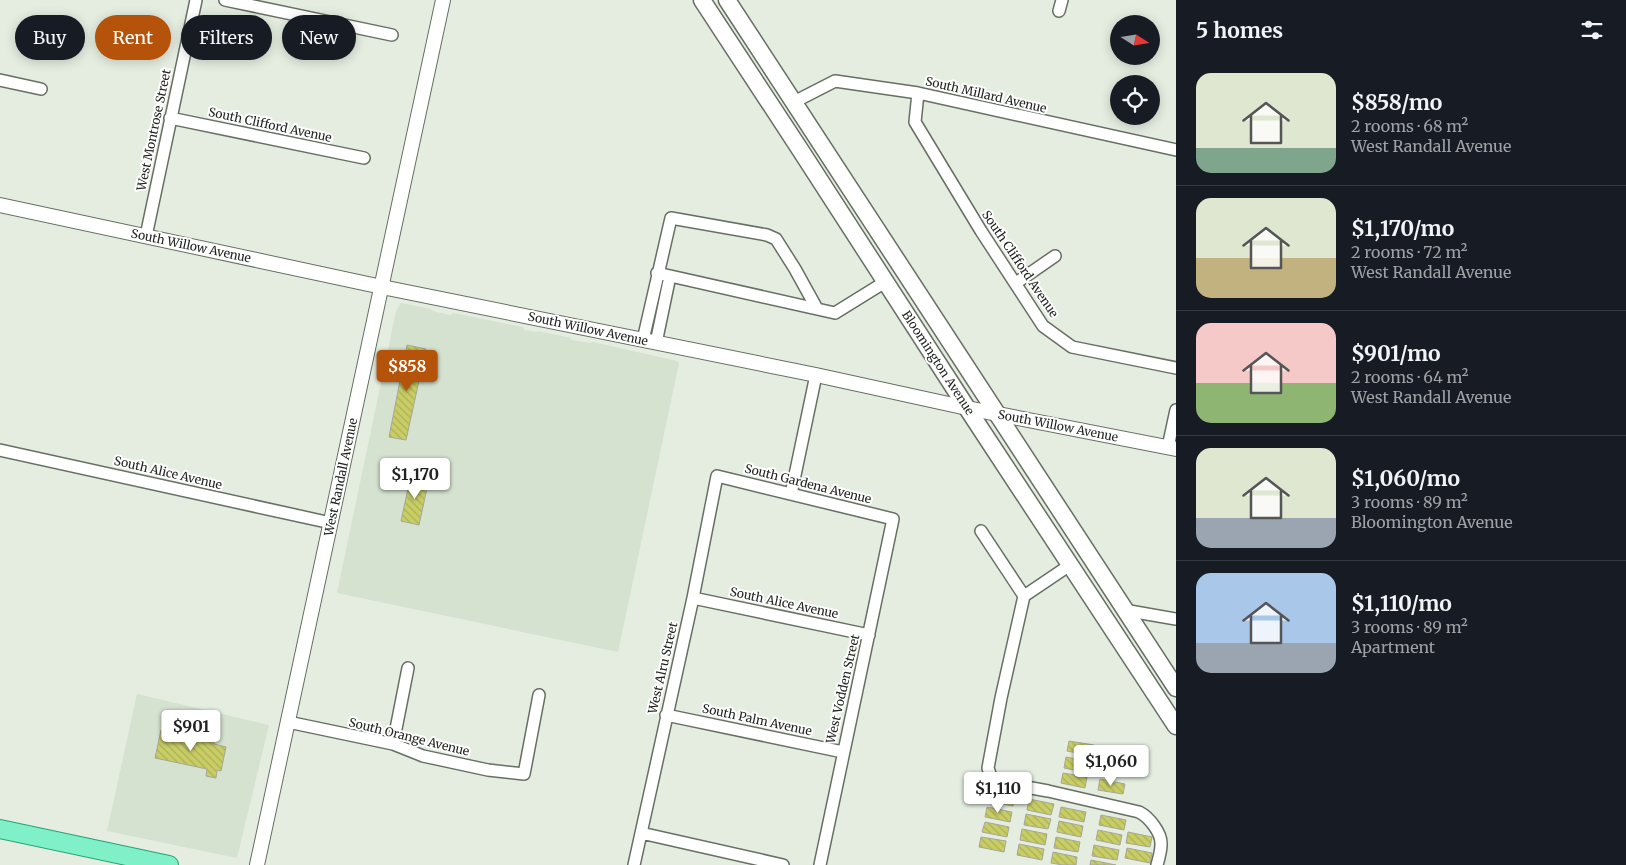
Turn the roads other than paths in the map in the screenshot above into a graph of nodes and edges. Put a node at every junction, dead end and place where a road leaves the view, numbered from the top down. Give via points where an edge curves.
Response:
1 (196, 0) edge
2 (225, 0) edge
3 (443, 0) edge
4 (702, 0) edge
5 (727, 0) edge
6 (392, 34) dead end
7 (0, 80) edge
8 (41, 89) dead end
9 (918, 93) junction
10 (792, 103) junction
11 (170, 118) junction
12 (1176, 150) edge
13 (364, 158) dead end
14 (0, 205) edge
15 (146, 236) junction
16 (1055, 256) dead end
17 (658, 273) junction
18 (670, 276) junction
19 (885, 282) junction
20 (1016, 283) junction
21 (382, 287) junction
22 (816, 307) junction
23 (649, 341) junction
24 (1176, 368) edge
25 (816, 375) junction
26 (967, 408) junction
27 (1176, 410) edge
28 (998, 414) junction
29 (1172, 448) edge
30 (0, 450) edge
31 (717, 476) joint
32 (791, 494) junction
33 (893, 519) joint
34 (331, 523) junction
35 (981, 531) dead end
36 (1070, 565) junction
37 (1024, 596) junction
38 (693, 598) junction
39 (1124, 610) junction
40 (1176, 619) edge
41 (870, 635) junction
42 (408, 668) dead end
43 (1176, 688) edge
44 (539, 695) dead end
45 (666, 715) junction
46 (288, 722) junction
47 (1176, 726) edge
48 (393, 744) junction
49 (843, 752) junction
50 (0, 829) edge
51 (641, 833) junction
52 (169, 865) edge
53 (258, 865) edge
54 (634, 865) edge
55 (783, 865) edge
56 (820, 865) edge
57 (1157, 865) edge

1 - 11 street, West Montrose Street
2 - 6 street
3 - 21 street, West Randall Avenue
4 - 19 main road, Bloomington Avenue
5 - 10 main road, Bloomington Avenue
7 - 8 street
9 - 10 street, South Millard Avenue via 835,81
9 - 12 street, South Millard Avenue
9 - 20 street, South Clifford Avenue via 915,122
10 - 28 main road, Bloomington Avenue
11 - 13 street, South Clifford Avenue
11 - 15 street, West Montrose Street
14 - 15 street, South Willow Avenue
15 - 21 street, South Willow Avenue
16 - 20 street
17 - 18 street
17 - 22 street via 671,218 767,235 776,239
17 - 23 street
18 - 22 street
18 - 23 street
19 - 22 street via 835,313
19 - 26 main road, Bloomington Avenue
20 - 24 street, South Clifford Avenue via 1043,326 1072,347
21 - 23 street, South Willow Avenue
21 - 34 street, West Randall Avenue
23 - 25 street, South Willow Avenue
25 - 26 street, South Willow Avenue
25 - 32 street
26 - 28 street, South Willow Avenue
26 - 36 main road, Bloomington Avenue
27 - 29 street
28 - 29 street, South Willow Avenue
28 - 39 main road, Bloomington Avenue
30 - 34 street, South Alice Avenue
31 - 32 street, South Gardena Avenue
31 - 38 street, West Alru Street
32 - 33 street, South Gardena Avenue
33 - 41 street, West Vodden Street
34 - 46 street, West Randall Avenue
35 - 37 street
36 - 37 street
36 - 47 main road, Bloomington Avenue
37 - 57 street via 1000,698 988,768 991,777 1139,812 1146,816 1160,836 1162,843
38 - 41 street, South Alice Avenue
38 - 45 street, West Alru Street
39 - 40 street
39 - 43 main road, Bloomington Avenue
41 - 49 street, West Vodden Street
42 - 48 street
44 - 48 street, South Orange Avenue via 524,774 423,756
45 - 49 street, South Palm Avenue
45 - 51 street, West Alru Street
46 - 48 street, South Orange Avenue
46 - 53 street, West Randall Avenue
49 - 56 street, West Vodden Street
50 - 52 main road
51 - 54 street, West Alru Street
51 - 55 street

